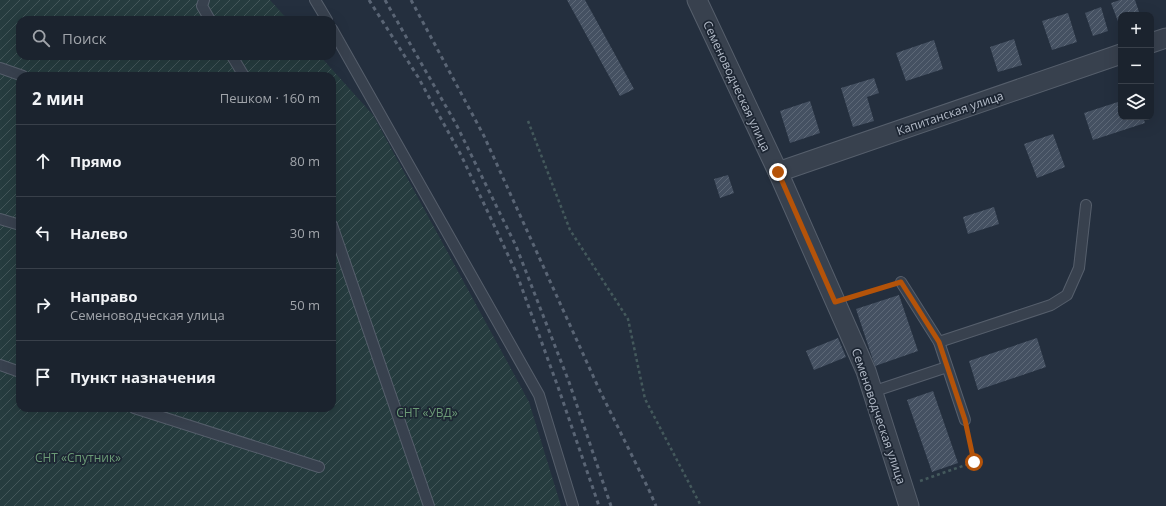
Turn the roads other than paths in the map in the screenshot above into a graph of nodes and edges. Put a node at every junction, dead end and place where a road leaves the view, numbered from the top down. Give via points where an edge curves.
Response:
1 (204, 0) edge
2 (315, 0) edge
3 (697, 0) edge
4 (208, 16) edge
5 (325, 16) edge
6 (336, 36) edge
7 (1166, 38) edge
8 (1154, 42) edge
9 (1118, 55) edge
10 (234, 60) edge
11 (0, 68) edge
12 (242, 72) edge
13 (16, 74) edge
14 (778, 172) junction
15 (1086, 205) dead end
16 (0, 219) edge
17 (16, 224) edge
18 (336, 237) edge
19 (901, 282) road end
20 (939, 342) junction
21 (0, 365) edge
22 (948, 367) junction
23 (16, 371) edge
24 (872, 392) junction
25 (147, 412) edge
26 (965, 420) road end
27 (319, 467) dead end
28 (429, 506) edge
29 (573, 506) edge
30 (909, 506) edge

1 - 4 lane via 202,6
2 - 5 lane
3 - 14 street, Семеноводческая улица
6 - 29 lane via 539,395
7 - 8 street
9 - 14 street, Капитанская улица
10 - 12 lane
11 - 13 lane
14 - 24 street, Семеноводческая улица via 866,371
15 - 20 lane via 1080,268 1067,295 1051,304
16 - 17 lane
18 - 28 lane
19 - 20 lane
20 - 22 lane
21 - 23 lane
22 - 24 lane
22 - 26 lane
24 - 30 street, Семеноводческая улица
25 - 27 lane

